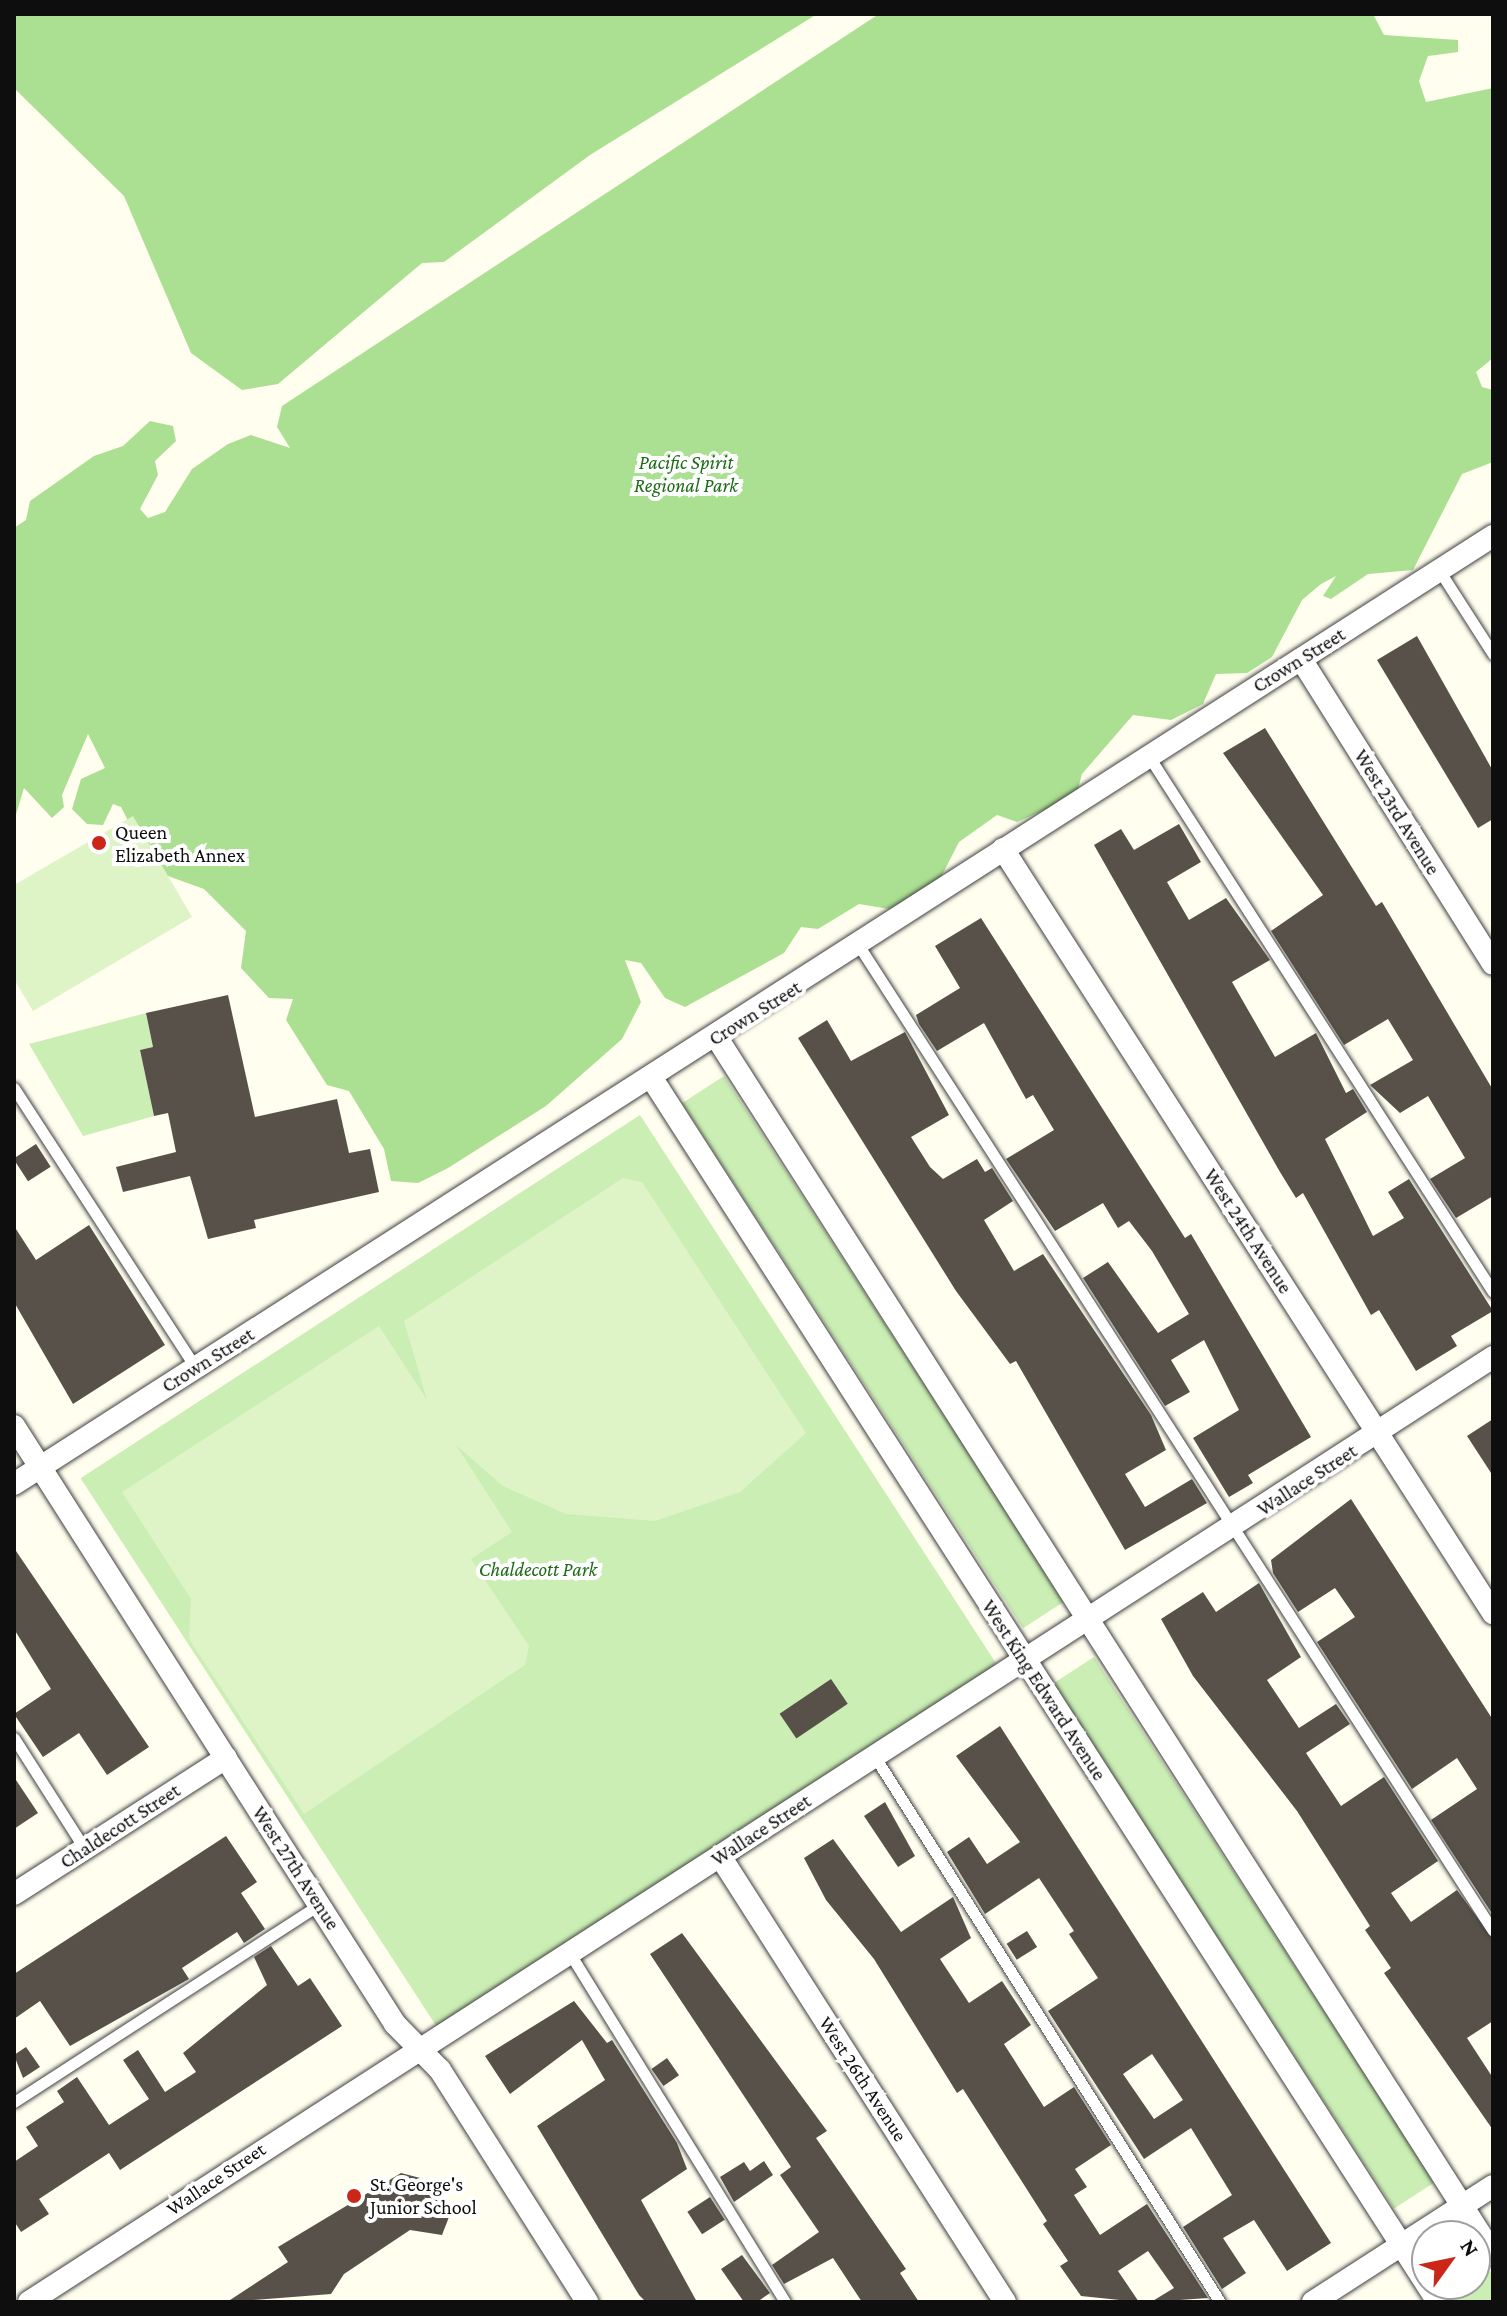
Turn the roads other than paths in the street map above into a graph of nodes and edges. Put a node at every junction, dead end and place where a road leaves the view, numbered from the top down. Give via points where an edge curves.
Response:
1 (1493, 536) edge
2 (1439, 570) junction
3 (1493, 654) edge
4 (1301, 659) junction
5 (1148, 755) junction
6 (1003, 849) junction
7 (859, 946) junction
8 (1493, 964) edge
9 (717, 1038) junction
10 (651, 1077) junction
11 (14, 1088) edge
12 (1493, 1292) edge
13 (1493, 1357) edge
14 (196, 1368) junction
15 (14, 1426) edge
16 (1378, 1433) junction
17 (40, 1467) junction
18 (14, 1484) edge
19 (1233, 1529) junction
20 (1493, 1613) edge
21 (1088, 1621) junction
22 (1026, 1661) junction
23 (14, 1738) edge
24 (875, 1757) junction
25 (226, 1758) junction
26 (84, 1848) junction
27 (720, 1856) junction
28 (14, 1894) edge
29 (320, 1904) junction
30 (1493, 1931) edge
31 (569, 1952) junction
32 (417, 2048) junction
33 (14, 2102) edge
34 (1493, 2186) edge
35 (1462, 2206) junction
36 (1401, 2245) junction
37 (1493, 2254) edge
38 (29, 2302) edge
39 (587, 2302) edge
40 (785, 2302) edge
41 (1005, 2302) edge
42 (1220, 2302) edge
43 (1313, 2302) edge
44 (1438, 2302) edge

1 - 2 street, Crown Street
2 - 3 lane
2 - 4 street, Crown Street
4 - 5 street, Crown Street
4 - 8 street, West 23rd Avenue
5 - 6 street, Crown Street
5 - 12 lane
6 - 7 street, Crown Street
6 - 16 street, West 24th Avenue
7 - 9 street, Crown Street
7 - 19 lane
9 - 10 street, Crown Street
9 - 21 street
10 - 14 street, Crown Street
10 - 22 street, West King Edward Avenue
11 - 14 lane
13 - 16 street, Wallace Street
14 - 17 street, Crown Street
15 - 17 street, West 27th Avenue
16 - 19 street, Wallace Street
16 - 20 street, West 24th Avenue
17 - 18 street, Crown Street
17 - 25 street, West 27th Avenue
19 - 21 street, Wallace Street
19 - 30 lane
21 - 22 street, Wallace Street
21 - 35 street
22 - 24 street, Wallace Street
22 - 36 street, West King Edward Avenue
23 - 26 lane
24 - 27 street, Wallace Street
24 - 42 lane
25 - 26 street, Chaldecott Street
25 - 29 street, West 27th Avenue
26 - 28 street, Chaldecott Street
27 - 31 street, Wallace Street
27 - 41 street, West 26th Avenue
29 - 32 street, West 27th Avenue
29 - 33 lane
31 - 32 street, Wallace Street
31 - 40 lane
32 - 38 street, Wallace Street
32 - 39 street, West 27th Avenue via 440,2070
34 - 35 street
35 - 36 street
35 - 37 street
36 - 43 street
36 - 44 street, West King Edward Avenue

